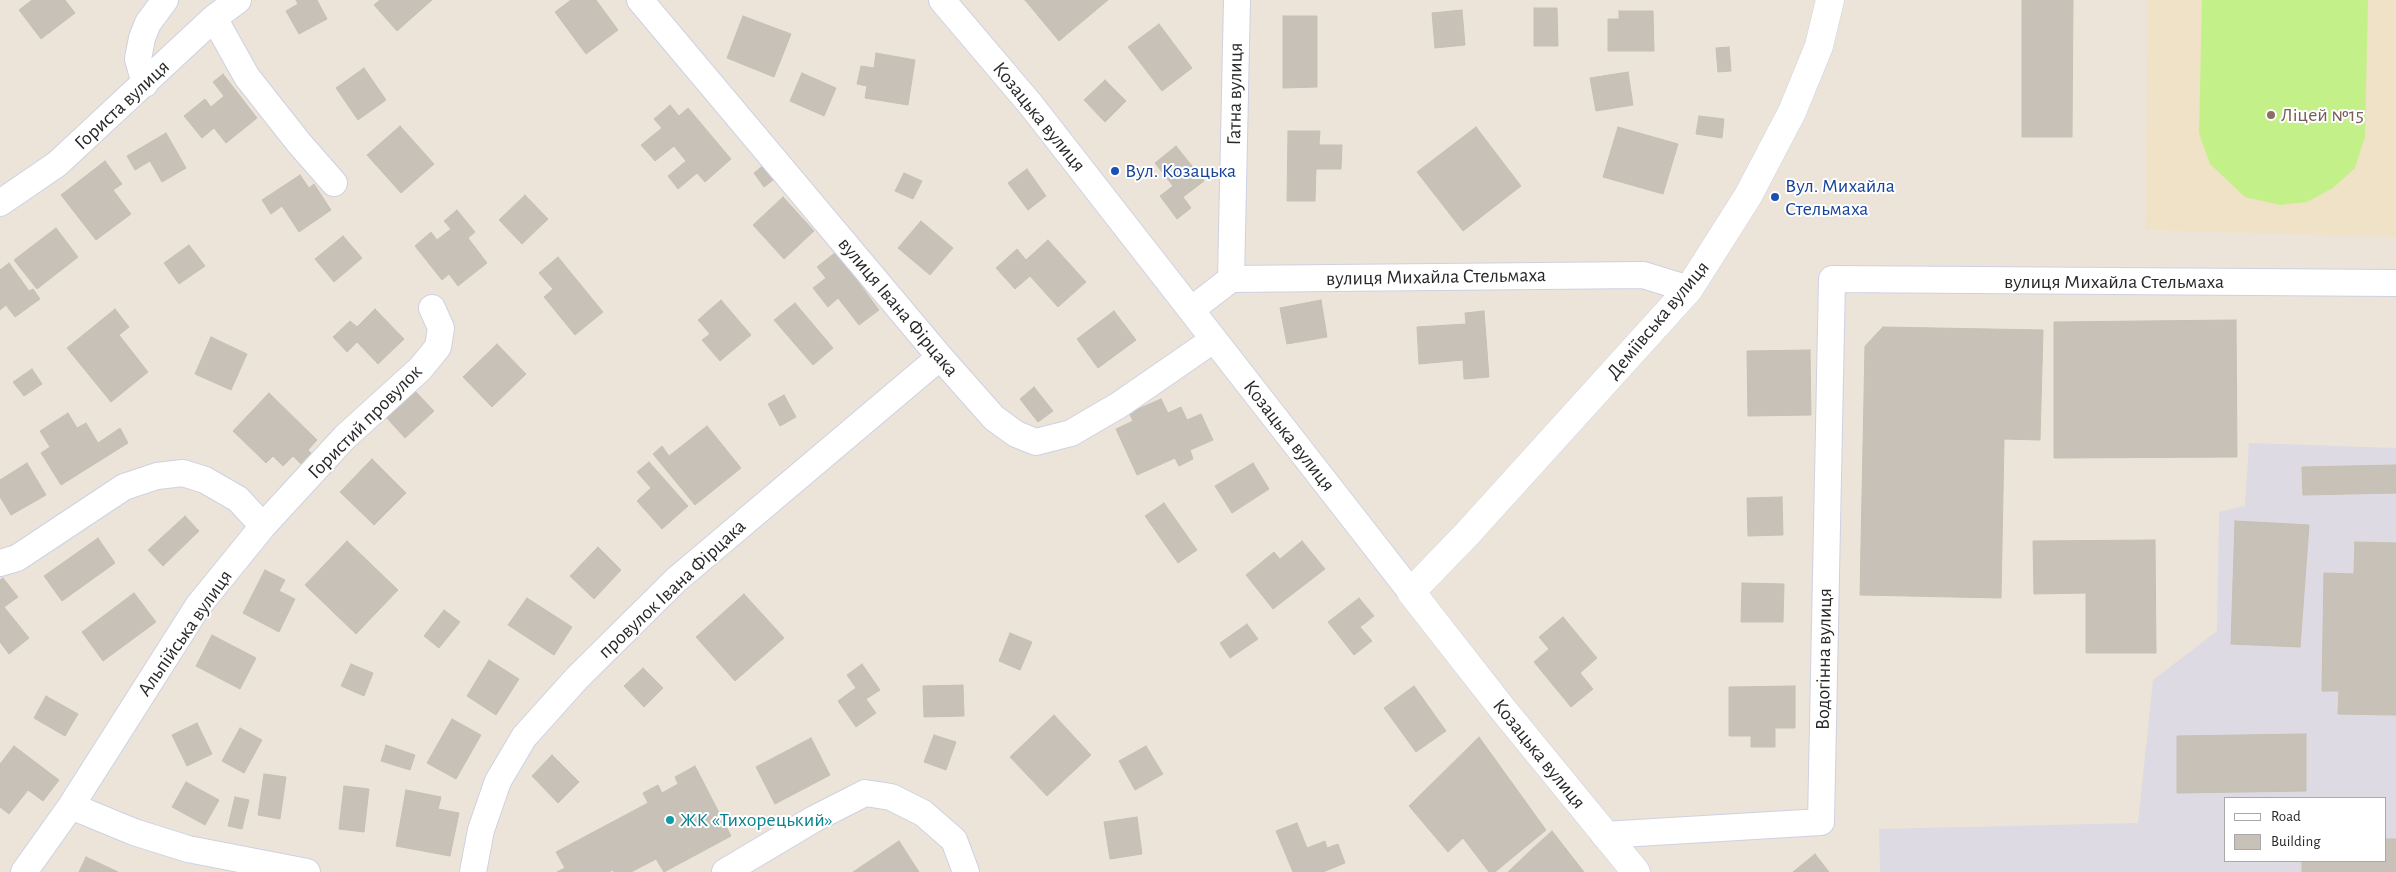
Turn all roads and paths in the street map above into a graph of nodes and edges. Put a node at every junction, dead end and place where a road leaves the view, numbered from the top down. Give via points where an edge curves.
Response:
1 (165, 0) edge
2 (238, 0) edge
3 (640, 0) edge
4 (942, 0) edge
5 (1237, 0) edge
6 (1830, 0) edge
7 (214, 18) junction
8 (145, 84) junction
9 (334, 183) dead end
10 (0, 203) edge
11 (1231, 278) junction
12 (1832, 279) joint
13 (2396, 283) edge
14 (1689, 289) junction
15 (432, 308) dead end
16 (1192, 310) junction
17 (1213, 340) junction
18 (940, 357) junction
19 (263, 526) junction
20 (0, 563) edge
21 (1411, 592) junction
22 (71, 806) junction
23 (1604, 835) junction
24 (24, 872) edge
25 (307, 872) edge
26 (474, 872) edge
27 (725, 872) edge
28 (966, 872) edge
29 (1636, 872) edge

1 - 8 street via 148,23 142,38 138,59
2 - 7 street, Гориста вулиця
3 - 18 street, вулиця Івана Фірцака
4 - 16 street, Козацька вулиця via 1031,105
5 - 11 street, Гатна вулиця
6 - 14 street, Деміївська вулиця via 1819,46 1792,112 1748,196
7 - 8 street, Гориста вулиця
7 - 9 street via 248,77
8 - 10 street, Гориста вулиця via 57,164
11 - 14 street, вулиця Михайла Стельмаха via 1643,275
11 - 16 street
12 - 13 street, вулиця Михайла Стельмаха
12 - 23 street, Водогінна вулиця via 1821,822
14 - 21 street, Деміївська вулиця
15 - 19 street, Гористий провулок via 441,328 438,347 420,369 345,437
16 - 17 street, Козацька вулиця
17 - 18 street, вулиця Івана Фірцака via 1120,405 1070,433 1036,442 1016,434 994,418
17 - 21 street, Козацька вулиця
18 - 26 street, провулок Івана Фірцака via 676,580 577,678 524,737 498,781 481,830
19 - 20 street via 238,499 205,480 184,473 157,476 124,487 16,558
19 - 22 street, Альпійська вулиця via 198,606
21 - 23 street, Козацька вулиця
22 - 24 street, Альпійська вулиця
22 - 25 street via 134,832 188,849
23 - 29 street, Козацька вулиця
27 - 28 street via 865,793 891,797 923,813 954,840

